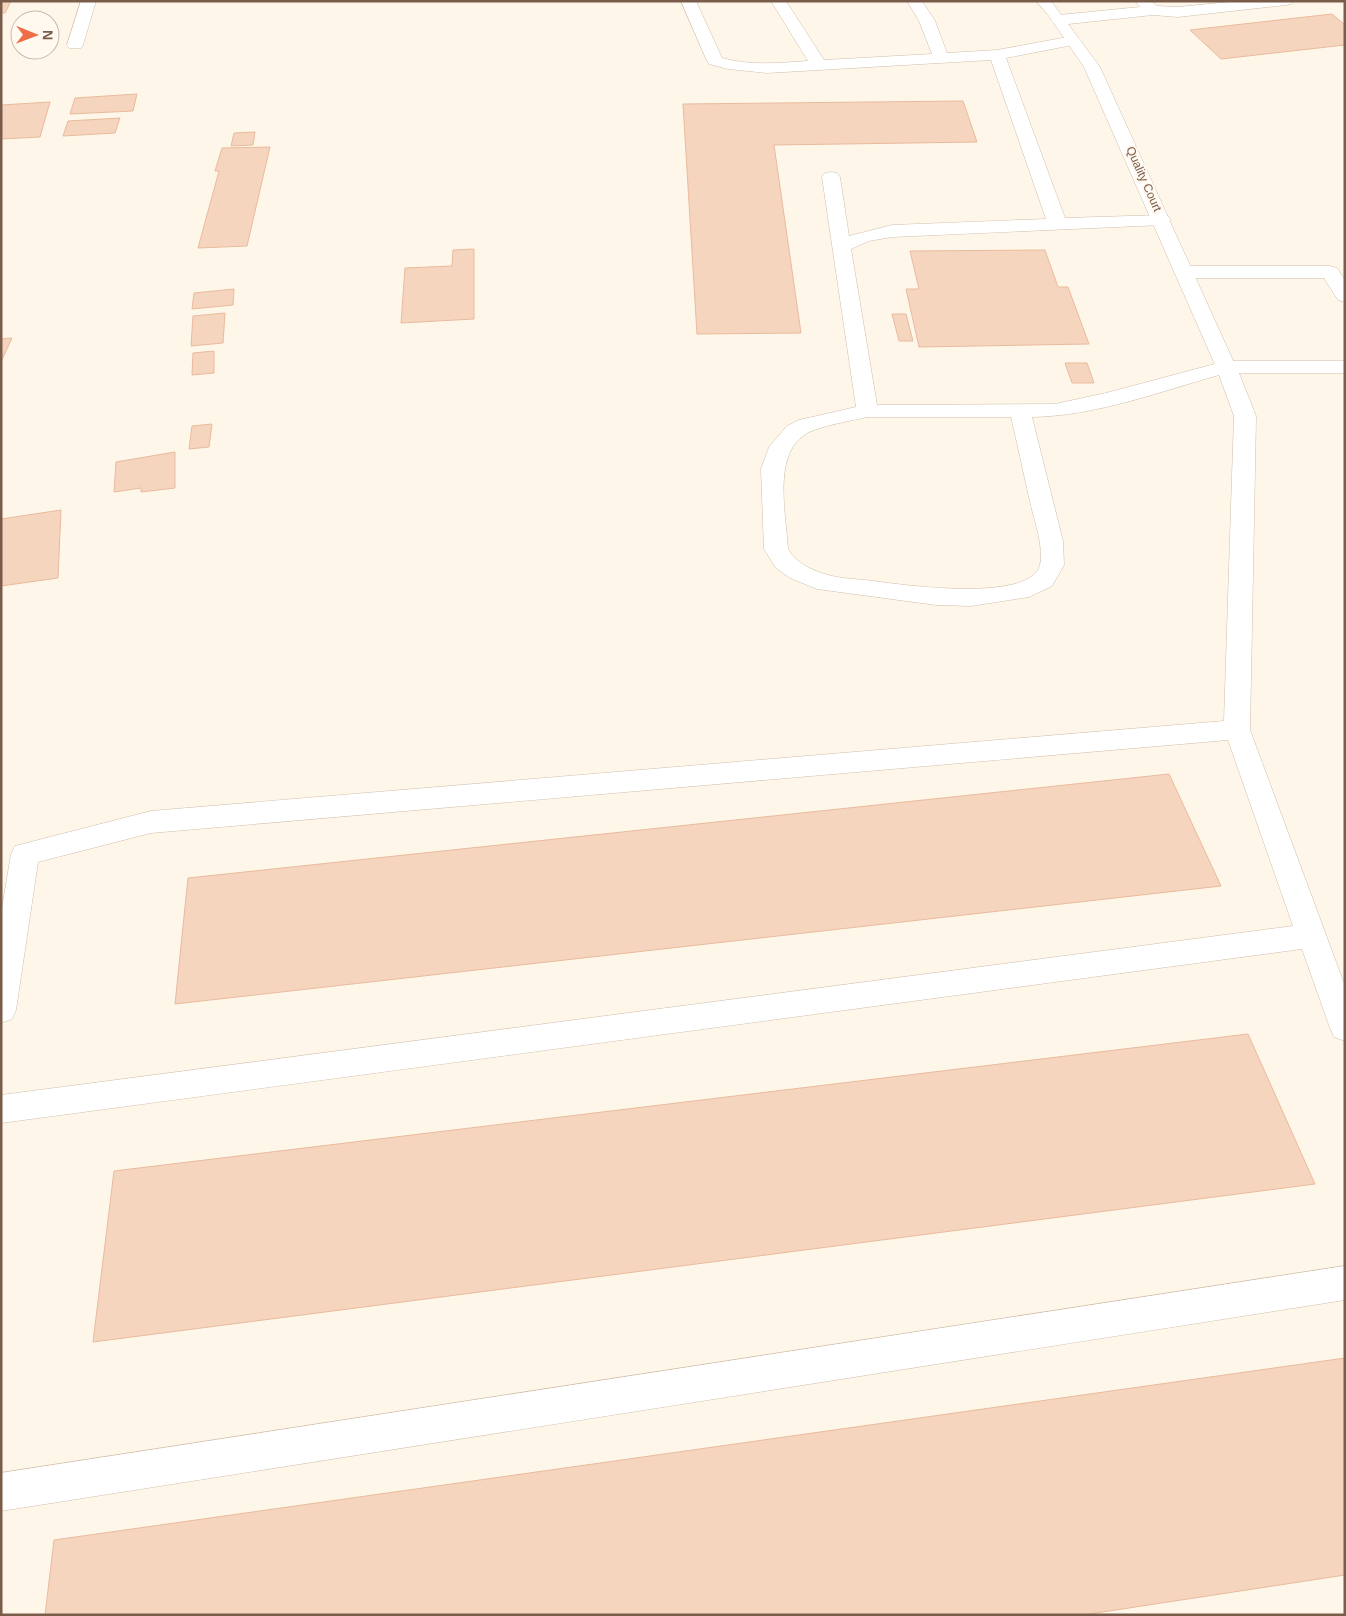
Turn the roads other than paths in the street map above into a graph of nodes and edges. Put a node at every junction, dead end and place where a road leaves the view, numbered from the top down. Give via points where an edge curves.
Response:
1 (88, 1) edge
2 (688, 1) edge
3 (778, 1) edge
4 (914, 1) edge
5 (1044, 1) edge
6 (1286, 1) edge
7 (1148, 6) edge
8 (1059, 20) junction
9 (1073, 40) junction
10 (75, 45) dead end
11 (997, 55) junction
12 (941, 59) junction
13 (819, 66) junction
14 (831, 177) dead end
15 (1162, 220) junction
16 (1058, 223) junction
17 (841, 246) junction
18 (1184, 272) junction
19 (1345, 296) edge
20 (1226, 367) junction
21 (1345, 367) edge
22 (1020, 410) junction
23 (867, 411) junction
24 (1237, 730) junction
25 (1312, 936) junction
26 (1, 1010) edge
27 (1345, 1028) edge
28 (1, 1109) edge
29 (1345, 1283) edge
30 (1, 1492) edge

1 - 10 street
2 - 13 street via 715,61 747,68
3 - 13 street
4 - 12 street via 930,27
5 - 8 street, Quality Court
6 - 7 street via 1178,12
7 - 8 street
8 - 9 street, Quality Court
9 - 11 street
9 - 15 street, Quality Court via 1092,67
11 - 12 street
11 - 16 street
12 - 13 street
14 - 17 street
15 - 16 street
15 - 18 street, Quality Court
16 - 17 street via 892,231
17 - 23 street
18 - 19 street via 1330,272
18 - 20 street, Quality Court
20 - 21 street
20 - 22 street via 1076,407
20 - 24 street, Quality Court via 1244,416
22 - 23 street
22 - 23 street via 1051,541 1052,565 1044,580 1020,591 971,598 936,597 825,583 798,572 784,562 776,549 772,469 780,447 795,431 807,425
24 - 25 street
24 - 26 street via 151,822 25,854
25 - 27 street
25 - 28 street
29 - 30 street

